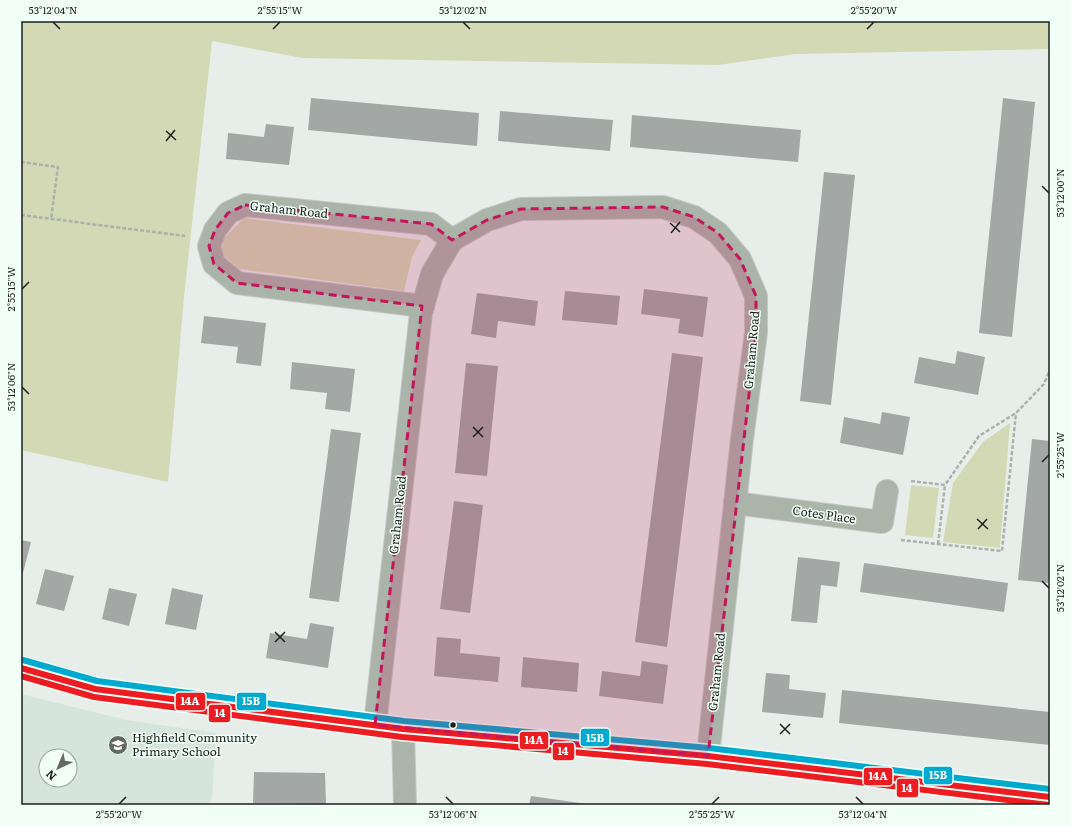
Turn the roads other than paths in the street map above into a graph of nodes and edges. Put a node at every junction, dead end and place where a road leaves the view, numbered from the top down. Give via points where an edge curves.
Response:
1 (452, 240) junction
2 (423, 306) junction
3 (887, 491) road end
4 (735, 503) junction
5 (21, 668) edge
6 (375, 725) junction
7 (404, 729) junction
8 (708, 756) junction
9 (1050, 797) edge
10 (405, 805) edge

1 - 2 street, Graham Road via 432,274
1 - 2 street, Graham Road via 431,224 245,205 228,213 214,230 209,246 214,264 237,283
1 - 4 street, Graham Road via 487,220 521,209 663,207 694,217 718,233 740,259 756,296 756,333
2 - 6 street, Graham Road
3 - 4 street, Cotes Place via 882,522
4 - 8 street, Graham Road
5 - 6 street via 95,689
6 - 7 street
7 - 8 street
7 - 10 street
8 - 9 street

